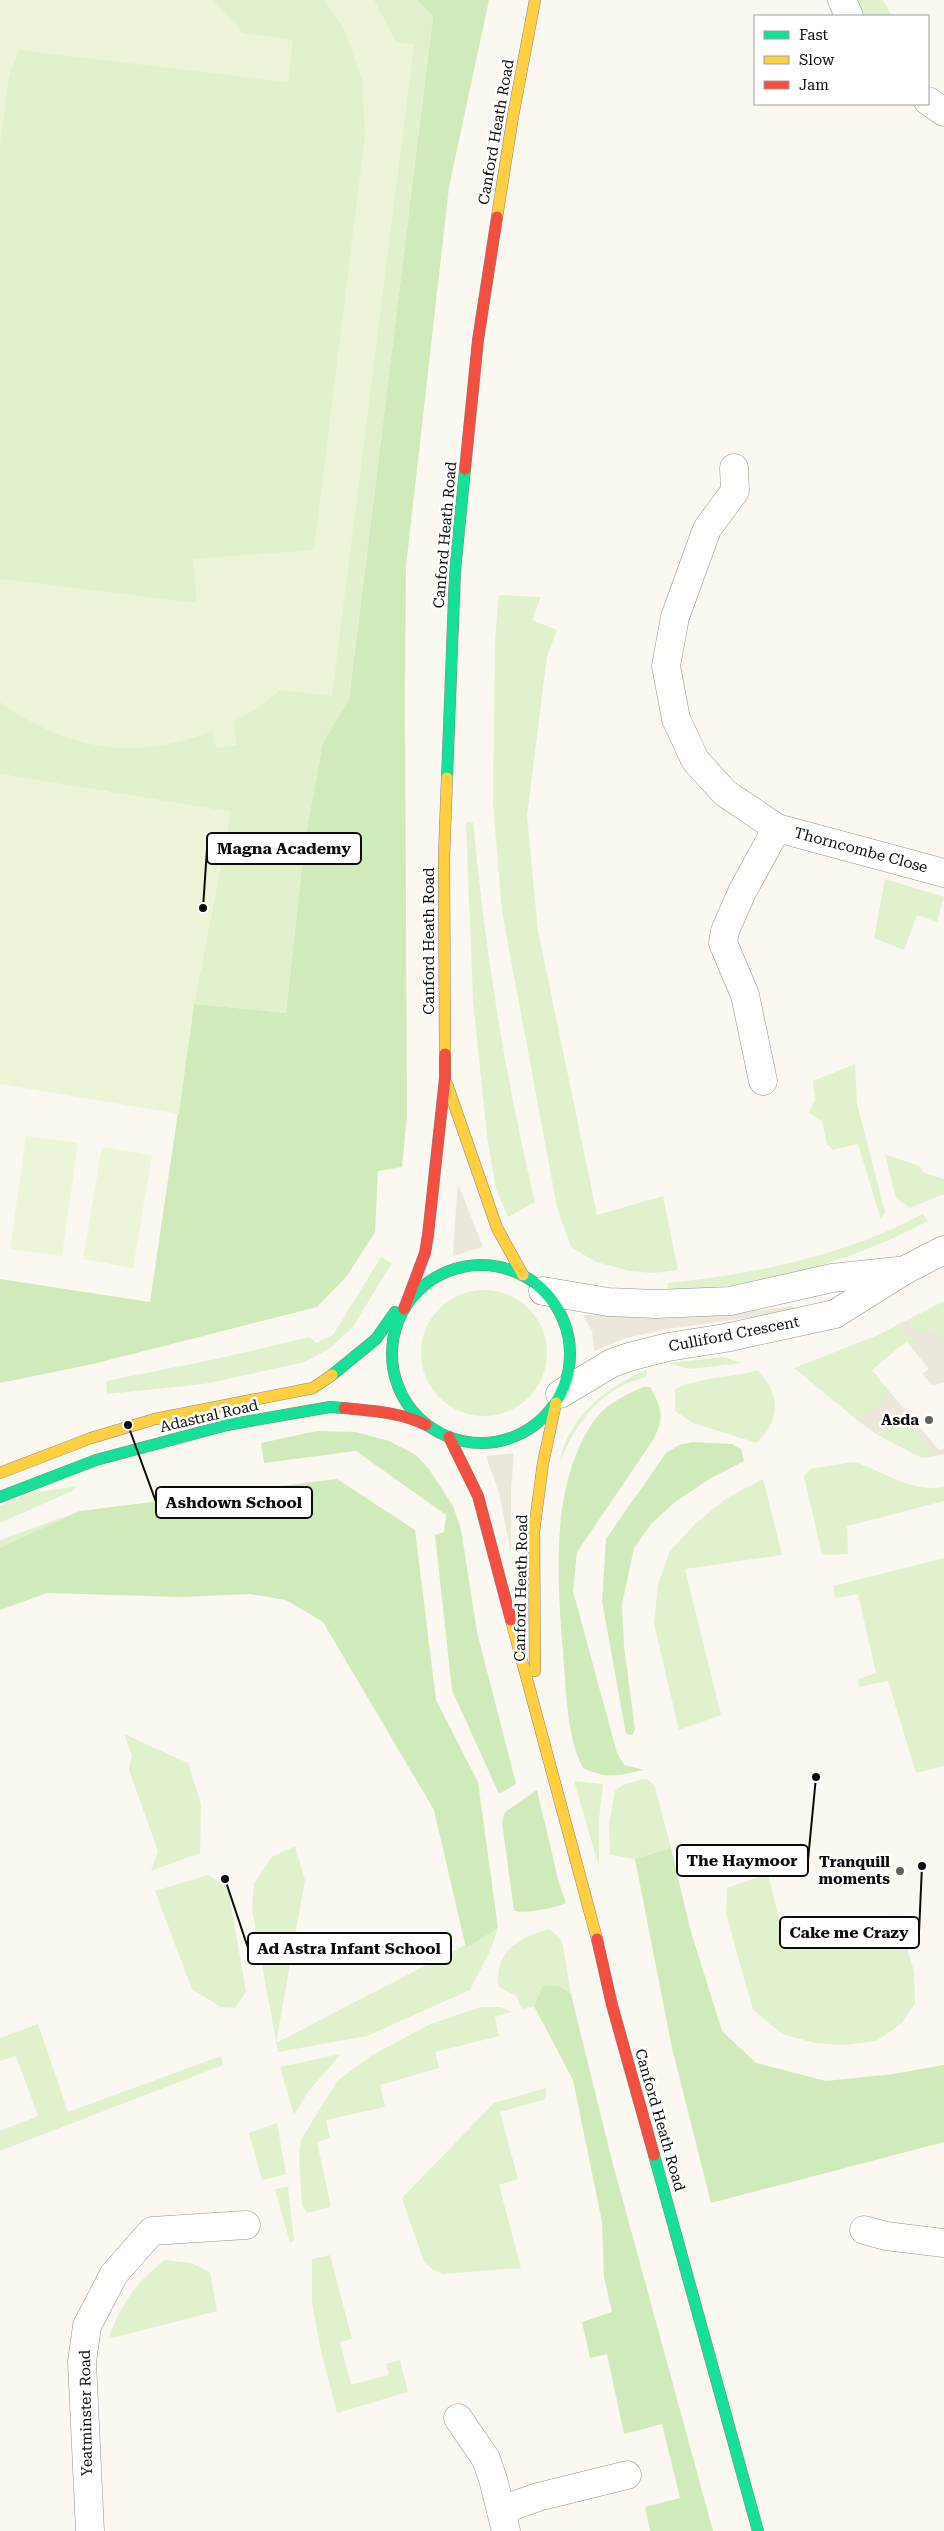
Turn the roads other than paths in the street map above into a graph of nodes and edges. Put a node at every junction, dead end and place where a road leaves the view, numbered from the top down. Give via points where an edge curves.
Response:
1 (535, 0) edge
2 (842, 0) edge
3 (848, 15) edge
4 (929, 102) edge
5 (944, 112) edge
6 (734, 468) dead end
7 (777, 828) junction
8 (944, 873) edge
9 (445, 1078) junction
10 (763, 1081) dead end
11 (944, 1250) edge
12 (905, 1270) junction
13 (533, 1283) junction
14 (413, 1287) junction
15 (404, 1309) junction
16 (392, 1352) junction
17 (382, 1361) dead end
18 (348, 1379) dead end
19 (313, 1388) junction
20 (558, 1398) junction
21 (429, 1427) junction
22 (449, 1437) junction
23 (0, 1473) edge
24 (0, 1497) edge
25 (536, 1717) junction
26 (246, 2224) dead end
27 (864, 2230) dead end
28 (944, 2243) edge
29 (458, 2418) dead end
30 (627, 2475) dead end
31 (503, 2520) edge
32 (90, 2531) edge
33 (758, 2531) edge

1 - 9 main road, Canford Heath Road via 513,116 478,340 455,571 444,857
2 - 3 street
4 - 5 street
6 - 7 street, Thorncombe Close via 735,491 707,529 674,617 666,666 676,719 696,760 725,793
7 - 8 street, Thorncombe Close
7 - 10 street, Thorncombe Close via 742,892 723,943 745,995
9 - 13 main road, Canford Heath Road via 497,1228
9 - 14 main road, Canford Heath Road via 428,1234
11 - 12 street, Culliford Crescent
12 - 13 street, Culliford Crescent via 832,1278 730,1301 648,1304 608,1302
12 - 20 street, Culliford Crescent via 835,1314 629,1357 612,1363
13 - 15 main road via 491,1266 457,1268 427,1283
13 - 20 main road via 561,1316 569,1339 569,1363
14 - 15 main road, Canford Heath Road
14 - 19 main road via 376,1339 346,1366
15 - 16 main road via 395,1329
16 - 17 main road
16 - 21 main road via 394,1372 403,1397
18 - 19 main road
19 - 23 main road via 155,1419 91,1438
20 - 22 main road via 532,1427 509,1438 474,1443
20 - 25 main road, Canford Heath Road via 543,1462 534,1531
21 - 22 main road
21 - 24 main road, Adastral Road via 416,1420 382,1412 330,1407 227,1425 96,1460
22 - 25 main road, Canford Heath Road via 478,1496
25 - 33 main road, Canford Heath Road via 588,1903 612,2006
26 - 32 street, Yeatminster Road via 152,2231 114,2274 87,2326 82,2362
27 - 28 street
29 - 31 street via 486,2460 494,2479
30 - 31 street via 538,2497

